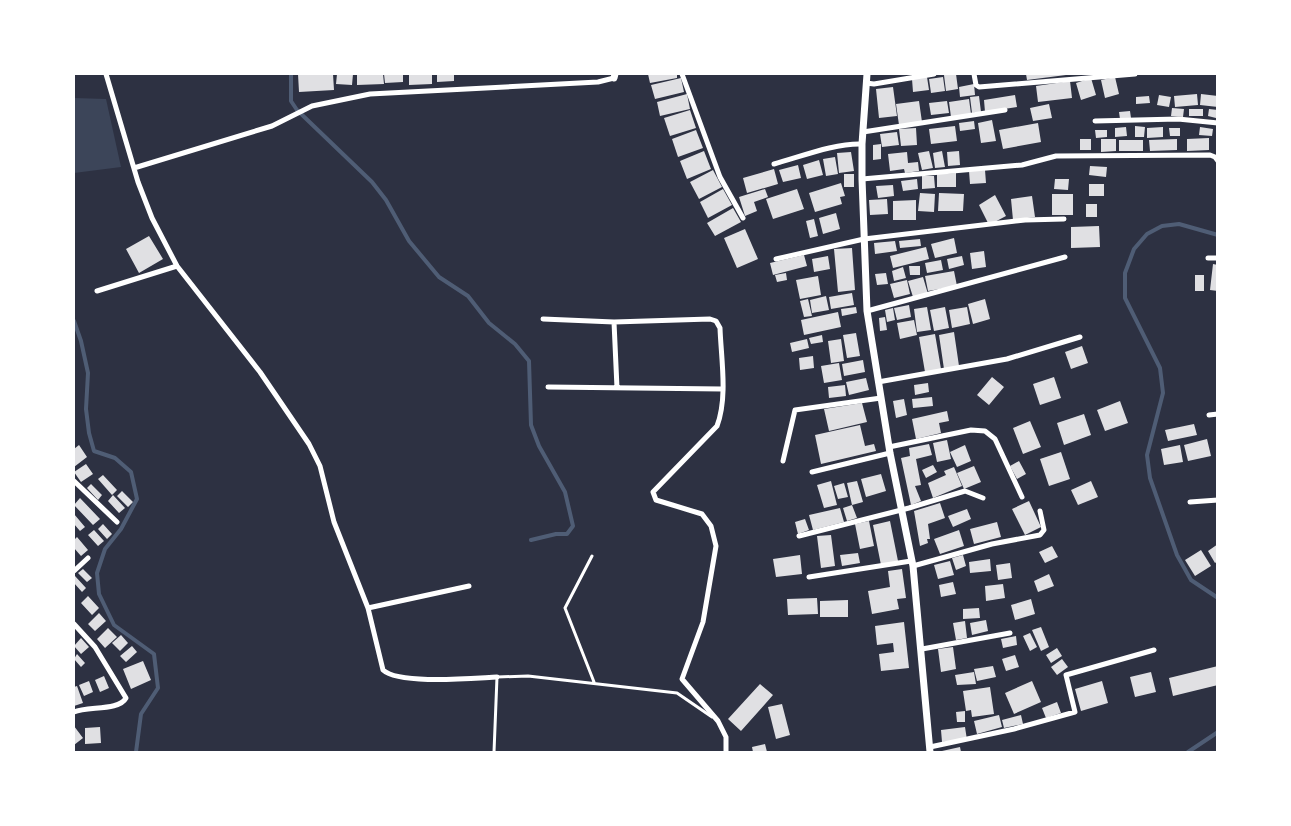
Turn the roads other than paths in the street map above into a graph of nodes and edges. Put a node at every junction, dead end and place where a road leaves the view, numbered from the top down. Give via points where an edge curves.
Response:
1 (106, 74) edge
2 (682, 74) edge
3 (867, 74) edge
4 (934, 74) edge
5 (974, 74) edge
6 (1135, 74) edge
7 (615, 76) edge
8 (866, 83) junction
9 (1005, 110) dead end
10 (1095, 121) dead end
11 (1218, 123) edge
12 (863, 132) junction
13 (862, 144) junction
14 (1218, 161) edge
15 (774, 164) dead end
16 (135, 168) junction
17 (862, 179) junction
18 (742, 218) dead end
19 (1064, 219) dead end
20 (864, 239) junction
21 (1065, 257) dead end
22 (1208, 258) dead end
23 (1218, 258) edge
24 (776, 259) dead end
25 (177, 266) junction
26 (97, 291) dead end
27 (867, 311) junction
28 (543, 320) dead end
29 (614, 322) junction
30 (1080, 337) dead end
31 (878, 382) junction
32 (548, 387) dead end
33 (617, 388) junction
34 (722, 389) junction
35 (881, 398) junction
36 (1218, 414) edge
37 (1209, 415) dead end
38 (890, 450) junction
39 (783, 461) dead end
40 (812, 472) dead end
41 (74, 481) edge
42 (79, 487) junction
43 (74, 493) edge
44 (1022, 497) dead end
45 (983, 498) dead end
46 (1218, 500) edge
47 (1190, 502) dead end
48 (902, 509) junction
49 (1040, 511) dead end
50 (117, 522) dead end
51 (799, 536) dead end
52 (592, 556) dead end
53 (87, 558) dead end
54 (912, 563) junction
55 (74, 571) edge
56 (809, 577) dead end
57 (469, 586) dead end
58 (368, 608) junction
59 (75, 627) edge
60 (1010, 633) dead end
61 (921, 648) junction
62 (1154, 650) dead end
63 (497, 677) junction
64 (594, 682) junction
65 (74, 712) edge
66 (718, 721) junction
67 (930, 750) edge
68 (494, 753) edge
69 (726, 753) edge

1 - 16 street
2 - 18 street via 720,177
3 - 8 street
4 - 8 street
5 - 6 street via 979,87
7 - 16 street via 598,82 370,94 342,99 312,106 272,126
8 - 12 street
9 - 12 street
10 - 11 street via 1178,119
12 - 13 street
13 - 15 street
13 - 17 street
14 - 17 street via 1210,155 1056,156 1022,165
16 - 25 street via 152,218
17 - 20 street
19 - 20 street
20 - 24 street
20 - 27 street
21 - 27 street
22 - 23 street
25 - 26 street
25 - 58 street via 260,372 309,444
27 - 31 street
28 - 29 street
29 - 33 street
29 - 34 street via 716,321 720,328
30 - 31 street via 1007,359
31 - 35 street
32 - 33 street
33 - 34 street
34 - 66 street via 717,426 653,492 656,500 702,514 711,526 716,546 704,622 682,679
35 - 38 street
35 - 39 street via 795,410
36 - 37 street
38 - 40 street
38 - 44 street via 971,430 985,431 995,439
38 - 48 street
41 - 42 street
42 - 43 street
42 - 50 street
45 - 48 street via 965,490
46 - 47 street
48 - 51 street
48 - 54 street
49 - 54 street via 1044,530 1040,535
52 - 64 lane via 565,608
53 - 55 street
54 - 56 street
54 - 61 street
57 - 58 street
58 - 63 street via 387,674 421,679
59 - 65 street via 99,654 126,698 116,706
60 - 61 street
61 - 67 street
62 - 67 street via 1065,675 1075,712
63 - 64 lane
63 - 68 lane
64 - 66 lane via 677,693
66 - 69 street via 726,737

